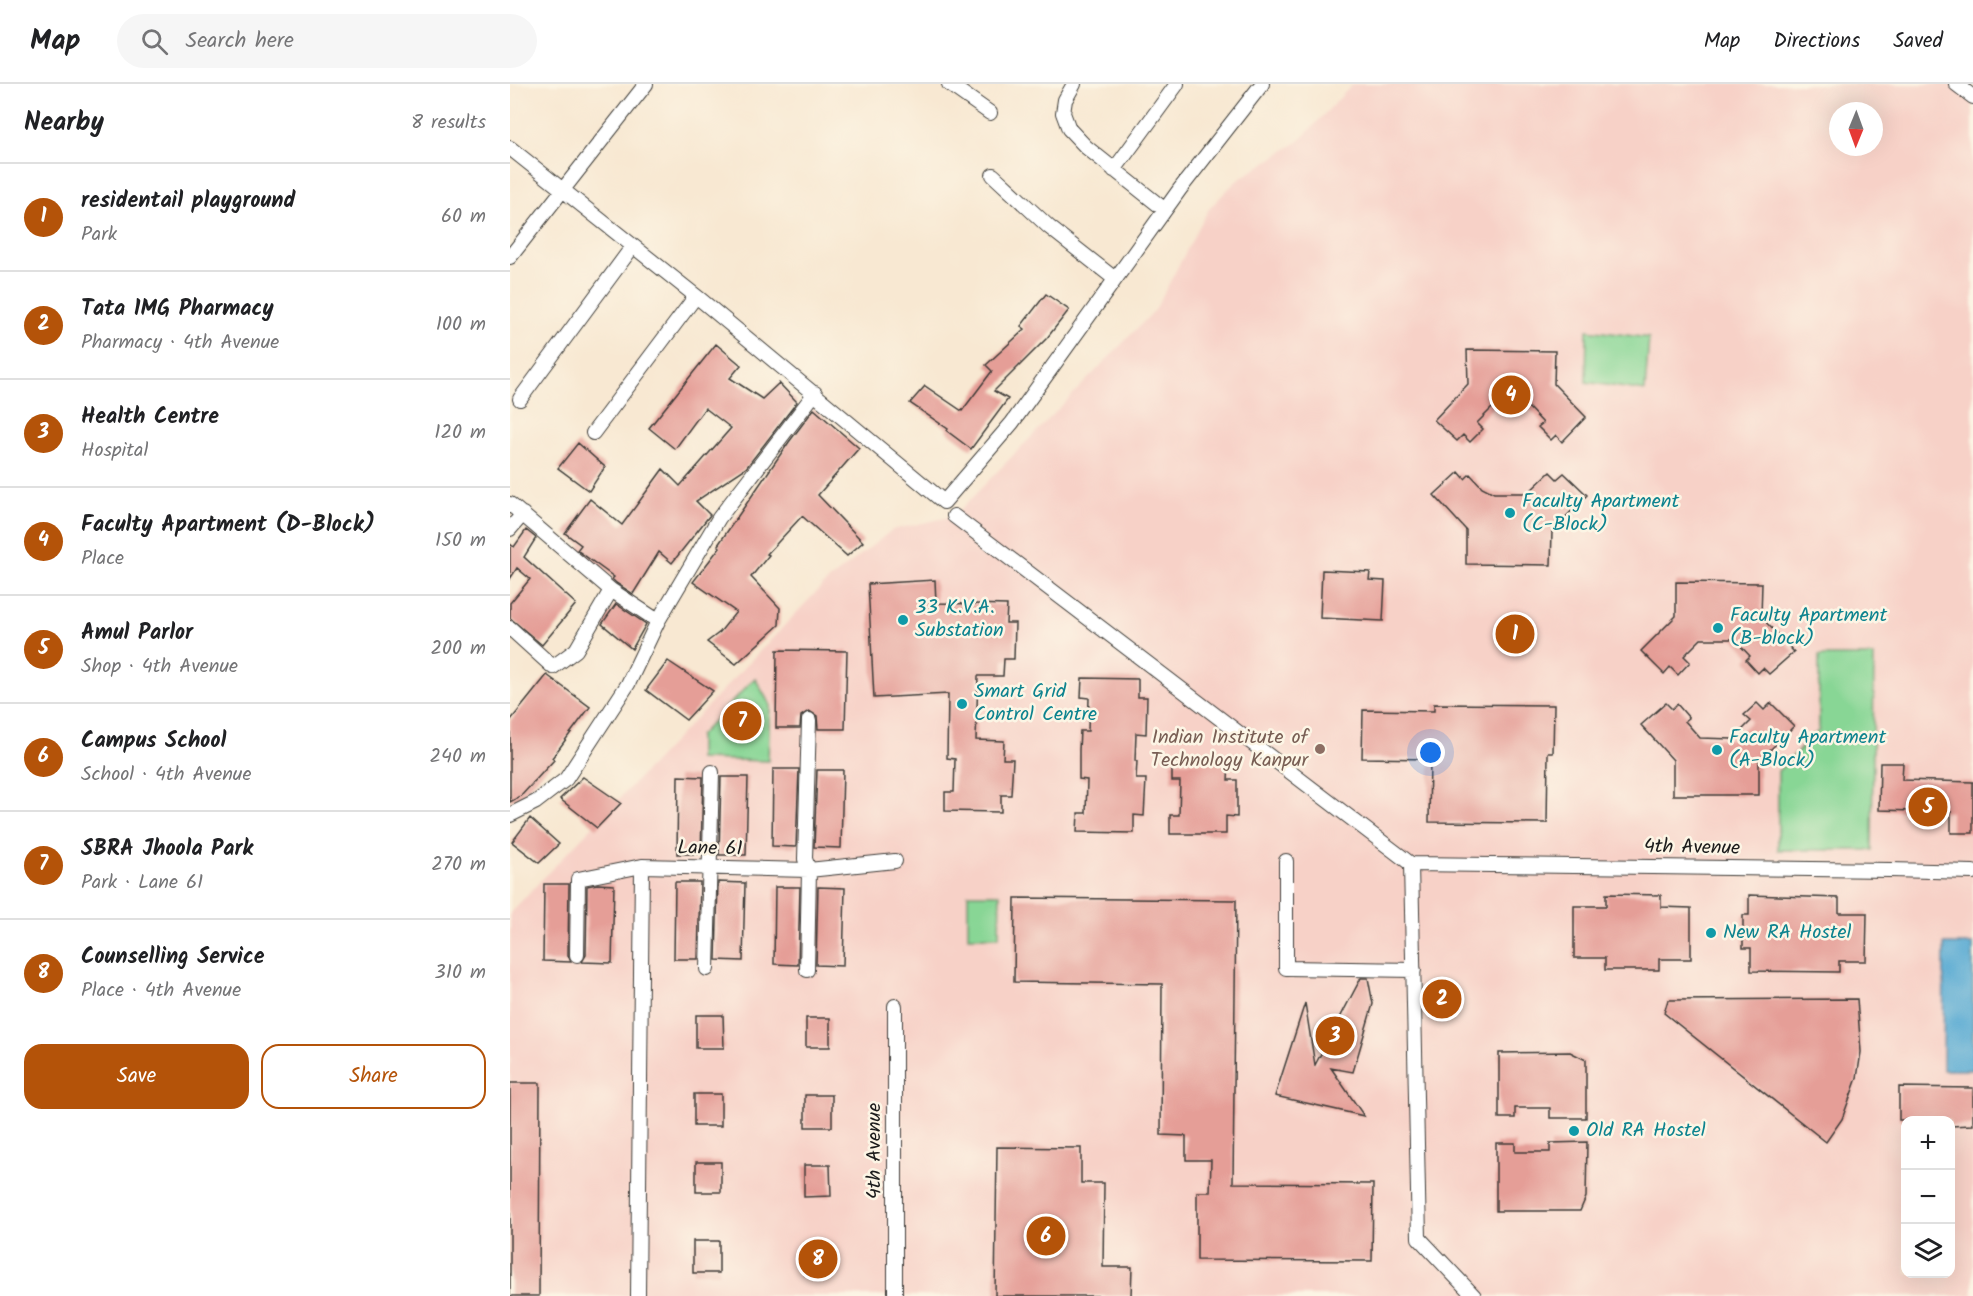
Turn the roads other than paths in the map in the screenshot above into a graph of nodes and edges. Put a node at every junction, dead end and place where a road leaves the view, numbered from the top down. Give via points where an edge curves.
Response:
1 (646, 84) edge
2 (949, 84) edge
3 (1074, 84) edge
4 (1177, 84) edge
5 (1262, 84) edge
6 (1956, 84) edge
7 (1973, 97) edge
8 (990, 113) dead end
9 (510, 148) edge
10 (1114, 170) junction
11 (993, 175) dead end
12 (563, 190) junction
13 (1165, 210) junction
14 (633, 246) junction
15 (510, 257) edge
16 (1115, 279) junction
17 (696, 296) junction
18 (815, 393) junction
19 (520, 399) dead end
20 (594, 433) dead end
21 (510, 504) edge
22 (523, 514) junction
23 (954, 516) dead end
24 (510, 529) edge
25 (611, 590) junction
26 (658, 621) junction
27 (510, 628) edge
28 (809, 720) dead end
29 (712, 772) dead end
30 (510, 815) edge
31 (895, 861) dead end
32 (1286, 861) dead end
33 (1411, 864) junction
34 (642, 866) junction
35 (709, 868) junction
36 (809, 870) junction
37 (1973, 872) edge
38 (577, 955) dead end
39 (707, 969) dead end
40 (807, 970) dead end
41 (1414, 970) junction
42 (895, 1006) dead end
43 (638, 1296) edge
44 (895, 1296) edge
45 (1474, 1296) edge

1 - 12 street
2 - 8 street
3 - 10 street via 1063,113 1069,129
4 - 10 street
5 - 13 street
6 - 7 street
9 - 12 street
10 - 13 street
11 - 16 street via 1049,227
12 - 14 street
12 - 15 street
13 - 16 street
14 - 17 street
14 - 19 street
16 - 18 street via 1012,423 944,502
17 - 18 street
17 - 20 street
18 - 26 street via 719,518
21 - 22 street
22 - 24 street
22 - 25 street
23 - 33 street
25 - 26 street
25 - 27 street via 576,650 553,667
26 - 30 street via 628,684 566,778 536,802
28 - 36 street via 805,859
29 - 35 street
31 - 36 street, Lane 61
32 - 41 street via 1286,968
33 - 37 street, 4th Avenue
33 - 41 street
34 - 35 street, Lane 61
34 - 38 street, Lane 61 via 578,879
34 - 43 street
35 - 36 street, Lane 61
35 - 39 street
36 - 40 street
41 - 45 street via 1419,1238
42 - 44 street, 4th Avenue

